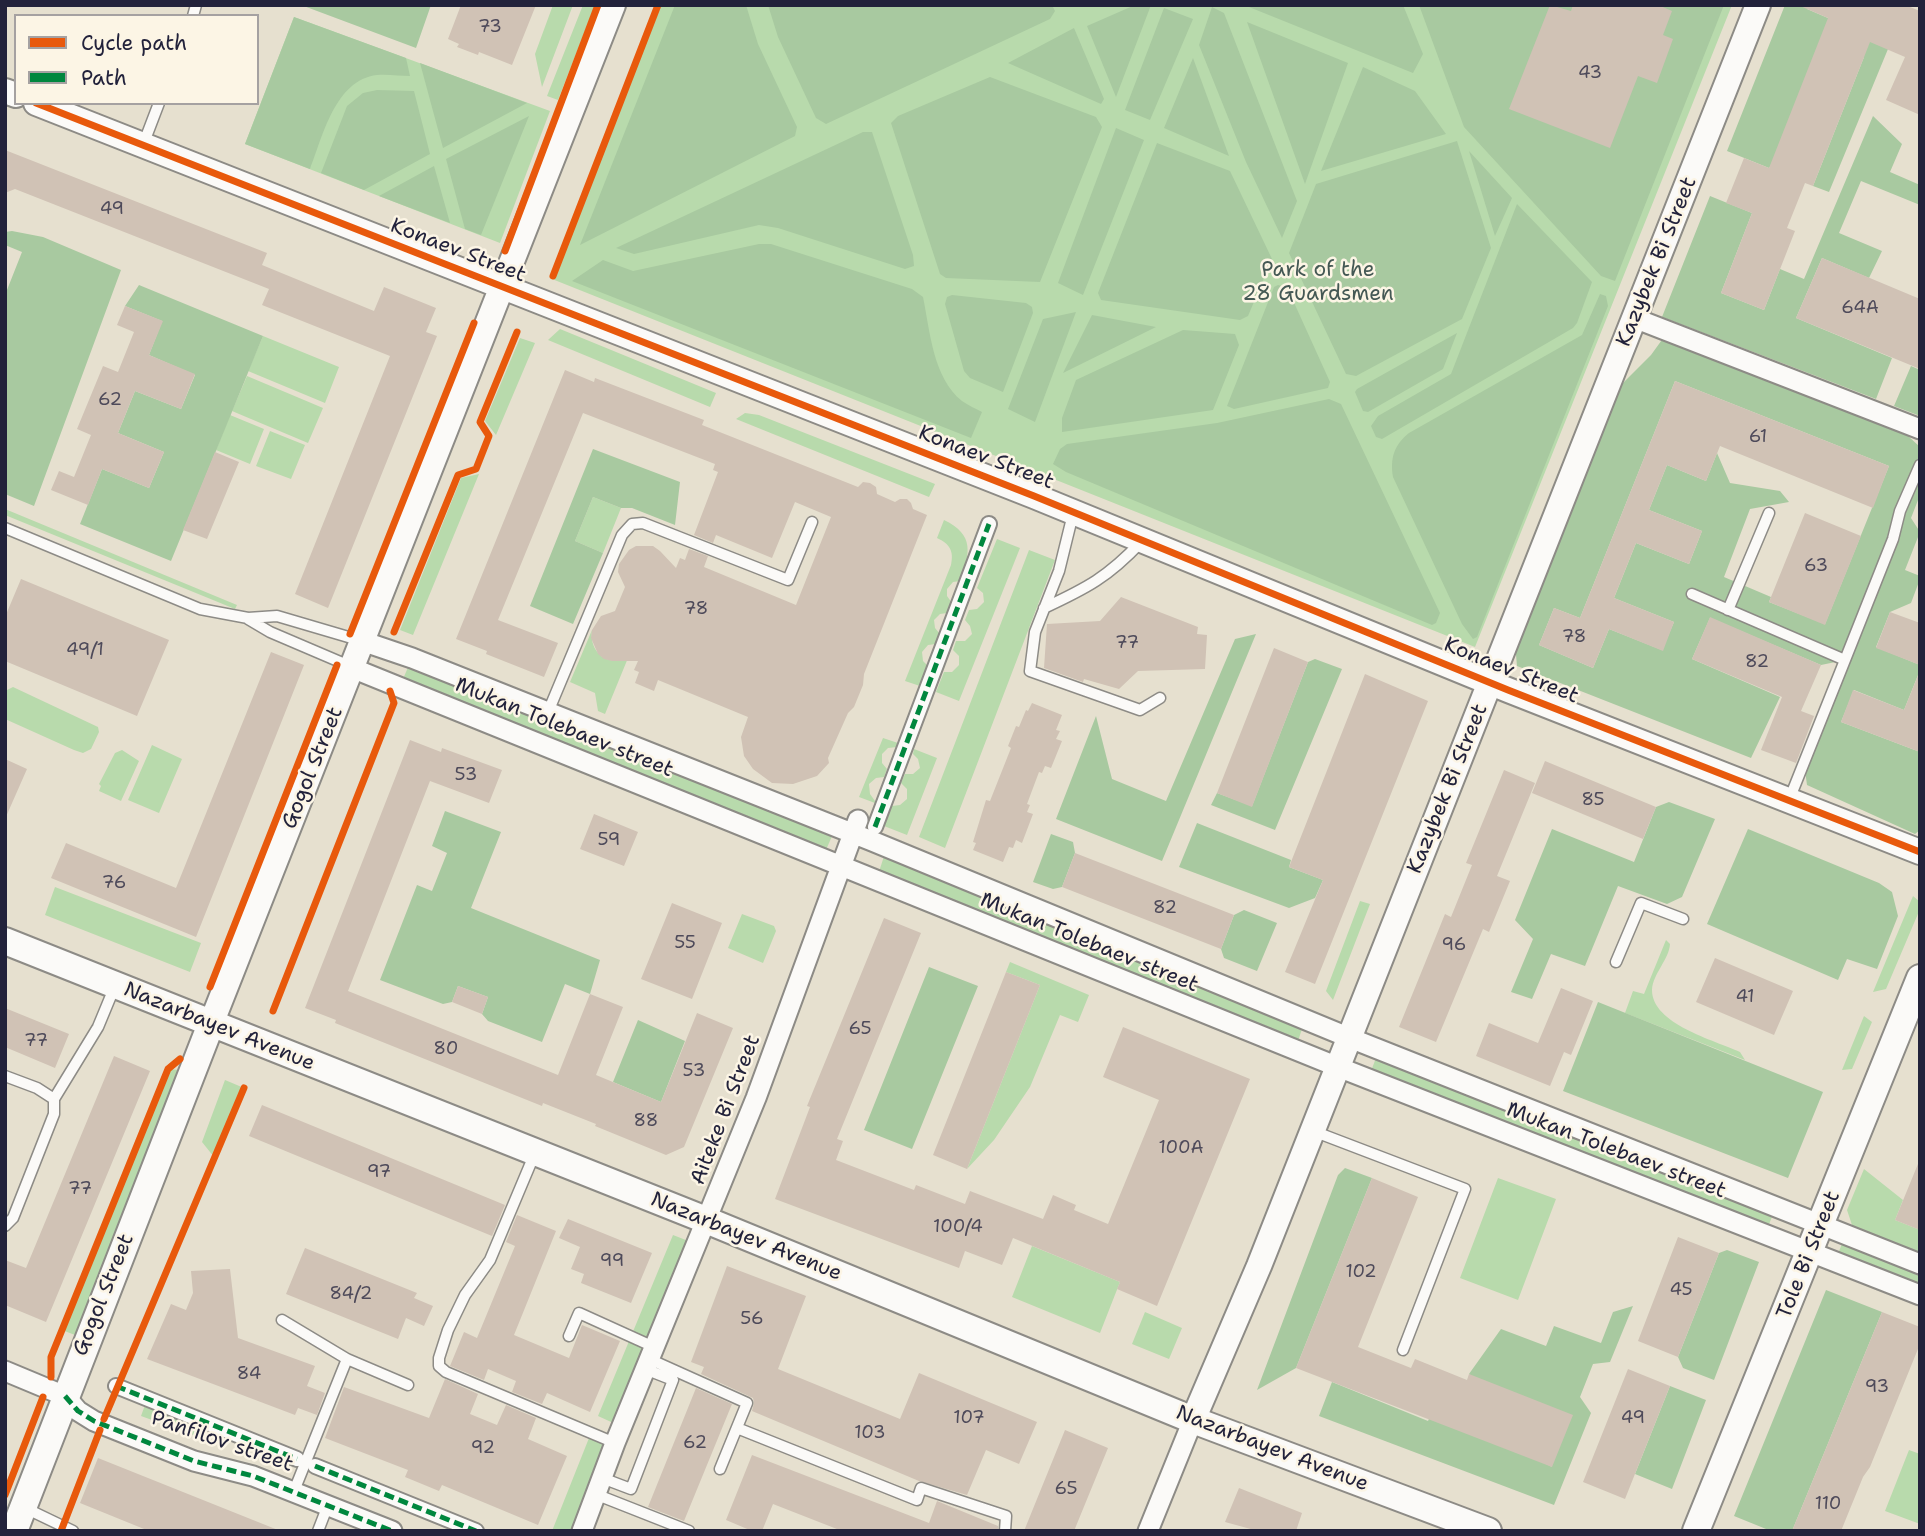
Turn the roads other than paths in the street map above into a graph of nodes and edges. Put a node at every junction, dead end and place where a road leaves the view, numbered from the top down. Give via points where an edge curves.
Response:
1 (613, 5) edge
2 (1758, 5) edge
3 (41, 105) edge
4 (158, 105) edge
5 (143, 145) junction
6 (502, 287) junction
7 (1634, 318) junction
8 (1920, 429) edge
9 (1920, 465) edge
10 (1073, 512) junction
11 (1769, 513) dead end
12 (812, 522) dead end
13 (989, 524) dead end
14 (5, 528) edge
15 (1143, 540) junction
16 (1692, 594) dead end
17 (1045, 608) junction
18 (1728, 610) junction
19 (248, 618) junction
20 (362, 641) junction
21 (1845, 660) junction
22 (352, 668) junction
23 (1490, 682) junction
24 (1160, 698) dead end
25 (548, 712) junction
26 (1788, 800) junction
27 (862, 827) junction
28 (1920, 852) edge
29 (842, 867) junction
30 (1683, 919) dead end
31 (5, 941) edge
32 (1616, 962) dead end
33 (1920, 978) edge
34 (115, 986) junction
35 (211, 1024) junction
36 (1350, 1038) junction
37 (1338, 1068) junction
38 (5, 1076) edge
39 (54, 1099) junction
40 (1313, 1131) junction
41 (535, 1152) junction
42 (706, 1220) junction
43 (1821, 1224) junction
44 (5, 1226) edge
45 (1811, 1251) junction
46 (1920, 1264) edge
47 (1920, 1295) edge
48 (282, 1320) dead end
49 (569, 1336) dead end
50 (1403, 1350) dead end
51 (650, 1358) junction
52 (347, 1359) junction
53 (5, 1371) edge
54 (408, 1385) dead end
55 (116, 1386) dead end
56 (56, 1392) junction
57 (1193, 1420) junction
58 (737, 1428) junction
59 (615, 1443) junction
60 (297, 1459) dead end
61 (315, 1466) dead end
62 (720, 1469) dead end
63 (598, 1486) junction
64 (294, 1491) junction
65 (328, 1504) junction
66 (18, 1519) edge
67 (73, 1531) edge
68 (318, 1531) edge
69 (392, 1531) edge
70 (476, 1531) edge
71 (582, 1531) edge
72 (689, 1531) edge
73 (1005, 1531) edge
74 (1148, 1531) edge
75 (1488, 1531) edge
76 (1696, 1531) edge

1 - 6 street, Gogol Street
2 - 7 street, Kazybek Bi Street
3 - 5 street, Konaev Street
4 - 5 lane
5 - 6 street, Konaev Street
6 - 10 street, Konaev Street
6 - 20 street, Gogol Street
7 - 8 street
7 - 23 street, Kazybek Bi Street
9 - 21 lane
10 - 15 street, Konaev Street
10 - 17 lane
11 - 18 lane
12 - 25 lane via 788,580 643,523 632,524 622,535
13 - 27 street, Aiteke Bi Street
14 - 19 lane, Mukan Tolebaev street via 200,609
15 - 17 lane via 1093,585
15 - 23 street, Konaev Street
16 - 18 lane
17 - 24 lane via 1035,632 1030,671 1140,710
18 - 21 lane
19 - 20 lane, Mukan Tolebaev street via 277,616
19 - 22 lane, Mukan Tolebaev street
20 - 22 street, Gogol Street
20 - 25 street, Mukan Tolebaev street
21 - 26 lane
22 - 29 street, Mukan Tolebaev street
22 - 35 street, Gogol Street
23 - 26 street, Konaev Street
23 - 36 street, Kazybek Bi Street
25 - 27 street, Mukan Tolebaev street
26 - 28 street, Konaev Street
27 - 29 street, Aiteke Bi Street
27 - 36 street, Mukan Tolebaev street
29 - 37 street, Mukan Tolebaev street
29 - 42 street, Aiteke Bi Street
30 - 32 lane via 1641,903
31 - 34 main road, Nazarbayev Avenue
33 - 43 main road, Tole Bi Street
34 - 35 main road, Nazarbayev Avenue
34 - 39 lane via 98,1027
35 - 41 main road, Nazarbayev Avenue
35 - 56 main road, Gogol Street
36 - 37 street, Kazybek Bi Street
36 - 43 street, Mukan Tolebaev street
37 - 40 street, Kazybek Bi Street
37 - 45 street, Mukan Tolebaev street
38 - 39 lane
39 - 44 lane via 54,1114 13,1218
40 - 50 lane via 1465,1189
40 - 57 street, Kazybek Bi Street
41 - 42 main road, Nazarbayev Avenue
41 - 59 lane via 490,1260 448,1330 439,1366
42 - 51 street, Aiteke Bi Street
42 - 57 main road, Nazarbayev Avenue
43 - 45 main road, Tole Bi Street
43 - 46 street, Mukan Tolebaev street
45 - 47 street, Mukan Tolebaev street
45 - 76 main road, Tole Bi Street
48 - 52 lane
49 - 51 lane via 579,1313
51 - 58 lane via 747,1403
51 - 59 street, Aiteke Bi Street
51 - 63 lane via 673,1380 631,1489
52 - 54 lane
52 - 64 lane
53 - 56 street, Panfilov street
55 - 60 street, Panfilov street
56 - 64 street, Panfilov street via 94,1421 194,1461
56 - 66 main road, Gogol Street
57 - 74 street, Kazybek Bi Street
57 - 75 main road, Nazarbayev Avenue
58 - 62 lane
58 - 73 lane via 917,1500 921,1488 1006,1516
59 - 63 street, Aiteke Bi Street
61 - 70 street, Panfilov street
63 - 71 street, Aiteke Bi Street
63 - 72 lane
64 - 65 street, Panfilov street
65 - 68 lane
65 - 69 street, Panfilov street
66 - 67 lane

